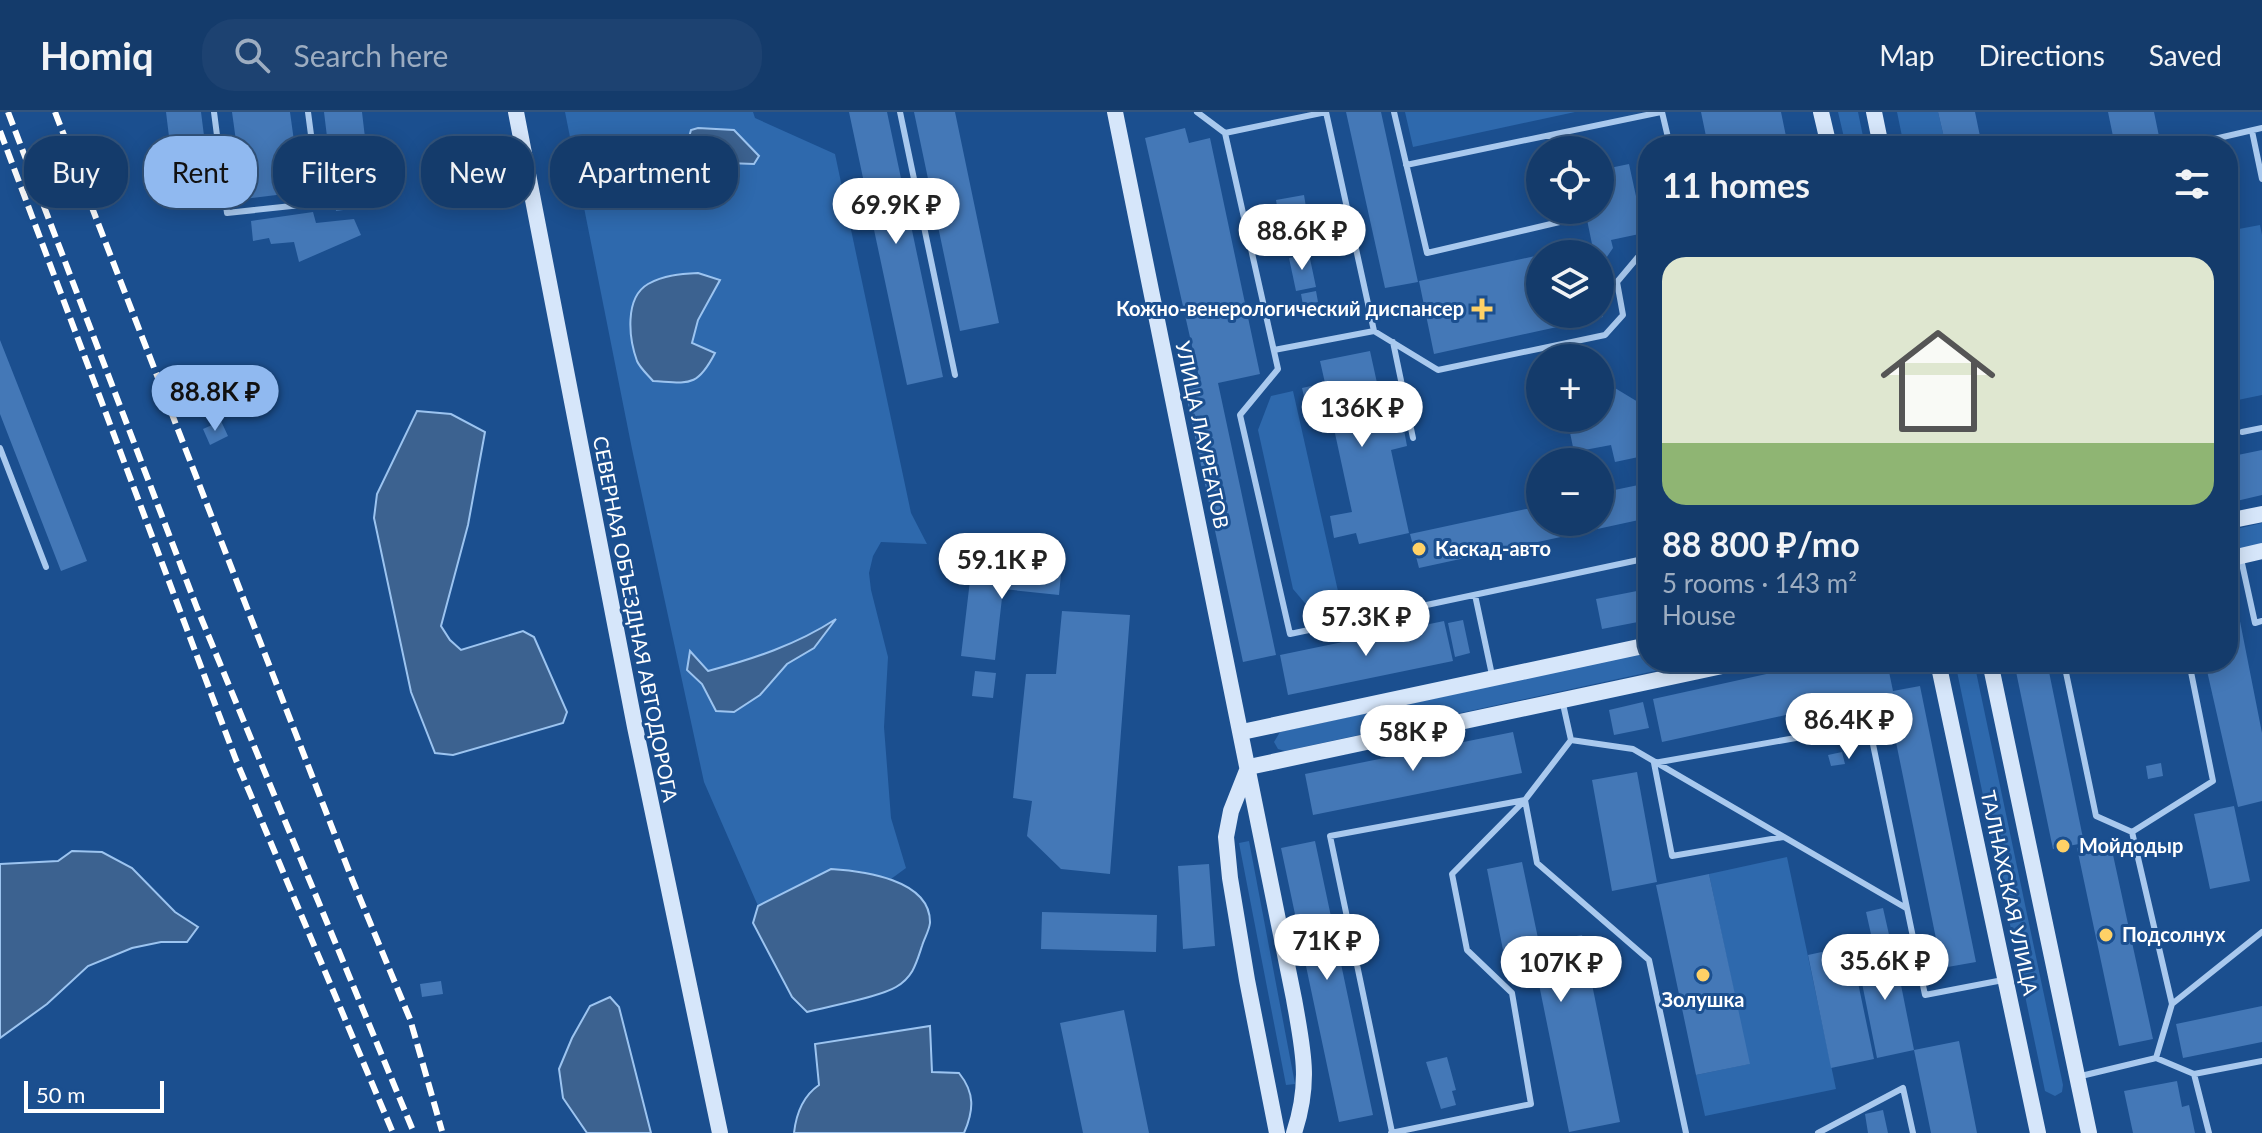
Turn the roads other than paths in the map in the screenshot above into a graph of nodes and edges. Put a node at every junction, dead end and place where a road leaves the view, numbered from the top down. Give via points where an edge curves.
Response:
1 (214, 112) edge
2 (308, 112) edge
3 (516, 112) edge
4 (900, 112) edge
5 (1118, 112) edge
6 (1197, 112) edge
7 (1394, 112) edge
8 (1662, 112) edge
9 (1821, 112) edge
10 (1874, 112) edge
11 (2262, 128) edge
12 (2252, 131) junction
13 (1225, 133) junction
14 (1552, 136) edge
15 (1668, 136) edge
16 (1827, 136) edge
17 (1879, 136) edge
18 (2229, 136) edge
19 (1526, 141) edge
20 (1406, 165) junction
21 (2262, 179) edge
22 (1551, 224) edge
23 (1638, 257) edge
24 (1374, 331) junction
25 (1393, 342) junction
26 (1274, 350) junction
27 (955, 375) dead end
28 (2262, 428) edge
29 (2242, 432) dead end
30 (1413, 438) dead end
31 (0, 448) edge
32 (2262, 514) edge
33 (2238, 519) edge
34 (2262, 551) edge
35 (2238, 556) edge
36 (1638, 560) edge
37 (46, 567) dead end
38 (2238, 570) edge
39 (1475, 595) junction
40 (2262, 621) edge
41 (1638, 647) edge
42 (1694, 672) edge
43 (1940, 672) edge
44 (1992, 672) edge
45 (2066, 672) edge
46 (2191, 672) edge
47 (1493, 678) junction
48 (1562, 700) junction
49 (1242, 732) junction
50 (1571, 740) junction
51 (1654, 763) junction
52 (1249, 767) junction
53 (1525, 800) junction
54 (2132, 832) junction
55 (1783, 837) junction
56 (1907, 909) junction
57 (2262, 932) edge
58 (2006, 979) junction
59 (2172, 1004) junction
60 (2156, 1058) junction
61 (2262, 1061) edge
62 (2194, 1074) junction
63 (2077, 1076) junction
64 (1391, 1132) edge
65 (1818, 1132) edge
66 (720, 1133) edge
67 (1277, 1133) edge
68 (1294, 1133) edge
69 (1686, 1133) edge
70 (1809, 1133) edge
71 (1913, 1133) edge
72 (2038, 1133) edge
73 (2089, 1133) edge
74 (2209, 1133) edge

1 - 2 lane via 227,213 320,203
3 - 66 street, СЕВЕРНАЯ ОБЪЕЗДНАЯ АВТОДОРОГА
4 - 27 lane
5 - 49 street, УЛИЦА ЛАУРЕАТОВ
6 - 13 lane
7 - 20 lane
8 - 14 lane
8 - 15 lane
9 - 16 street
10 - 17 street
11 - 12 lane
12 - 18 lane
12 - 21 lane
13 - 24 lane via 1326,112
13 - 26 lane
19 - 20 lane
20 - 22 lane via 1427,253
23 - 25 lane via 1617,282 1623,315 1605,335 1438,370
24 - 25 lane
24 - 26 lane
25 - 30 lane
26 - 39 lane via 1278,369 1240,415 1290,634
28 - 29 lane
31 - 37 lane
32 - 33 street
34 - 35 street
36 - 39 lane
38 - 40 lane via 2255,623
39 - 47 lane
41 - 47 street
42 - 48 street
43 - 58 street, ТАЛНАХСКАЯ УЛИЦА
44 - 63 street, ТАЛНАХСКАЯ УЛИЦА
45 - 54 lane via 2096,816
46 - 54 lane via 2213,781
47 - 49 street
48 - 50 lane
48 - 52 street
49 - 52 street, УЛИЦА ЛАУРЕАТОВ
50 - 51 lane via 1633,749
50 - 53 lane
51 - 55 lane
51 - 55 lane via 1672,856
51 - 56 lane via 1869,725
52 - 67 street via 1226,837
52 - 68 street, УЛИЦА ЛАУРЕАТОВ via 1306,1068
53 - 64 lane via 1452,874 1467,950 1512,993 1531,1104
53 - 64 lane via 1330,836
53 - 69 lane via 1537,863 1649,960
54 - 59 lane
55 - 56 lane
56 - 58 lane via 1925,995
57 - 59 lane
58 - 72 street, ТАЛНАХСКАЯ УЛИЦА
59 - 60 lane
60 - 62 lane
60 - 63 lane
61 - 62 lane
62 - 74 lane
63 - 73 street, ТАЛНАХСКАЯ УЛИЦА
65 - 70 lane
65 - 71 lane via 1903,1088

